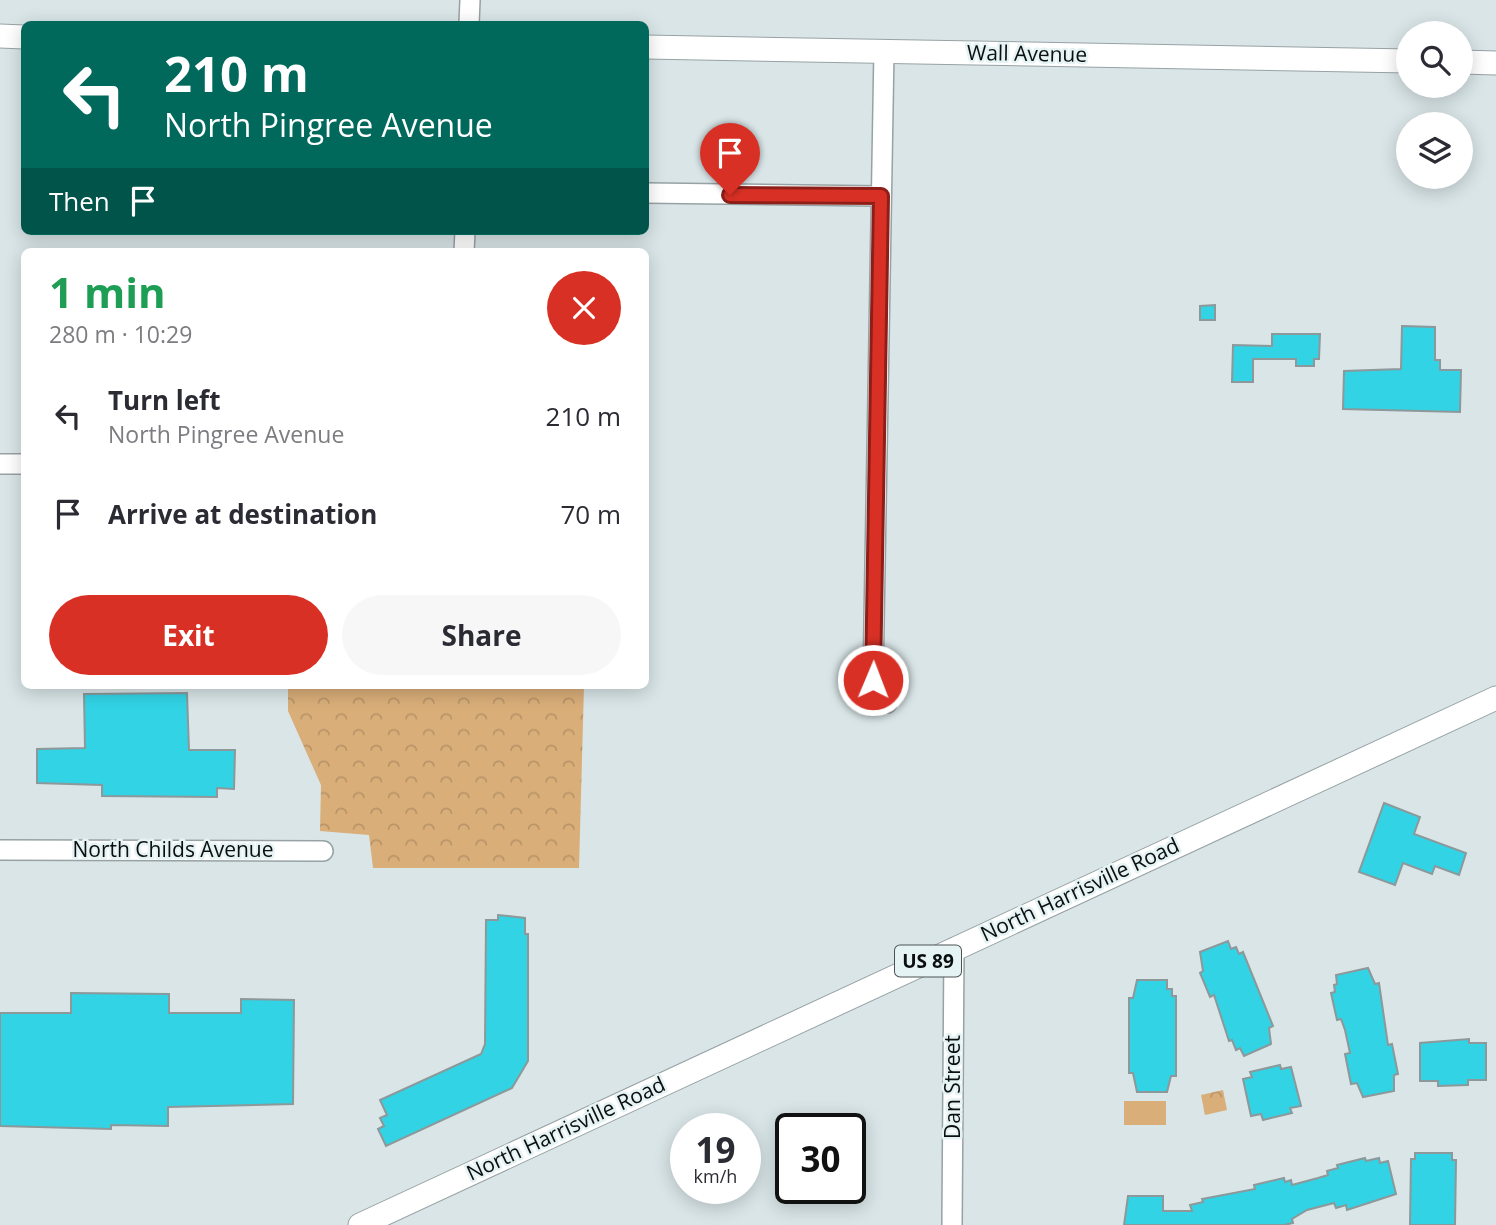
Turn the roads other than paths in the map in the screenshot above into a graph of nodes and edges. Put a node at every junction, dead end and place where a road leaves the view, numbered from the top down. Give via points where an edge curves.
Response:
1 (470, 0) edge
2 (469, 21) edge
3 (0, 36) edge
4 (21, 37) edge
5 (649, 47) edge
6 (884, 50) junction
7 (1396, 61) edge
8 (1473, 62) edge
9 (1496, 62) edge
10 (649, 193) edge
11 (881, 196) junction
12 (0, 464) edge
13 (21, 464) edge
14 (1496, 698) edge
15 (887, 703) dead end
16 (0, 850) edge
17 (323, 850) dead end
18 (954, 948) junction
19 (360, 1225) edge
20 (953, 1225) edge

1 - 2 street
3 - 4 main road
5 - 6 main road, Wall Avenue
6 - 7 main road, Wall Avenue
6 - 11 street
8 - 9 main road
10 - 11 street
11 - 15 street via 873,680
12 - 13 street
14 - 18 main road, North Harrisville Road / US 89
16 - 17 street, North Childs Avenue
18 - 19 main road, North Harrisville Road / US 89
18 - 20 street, Dan Street

